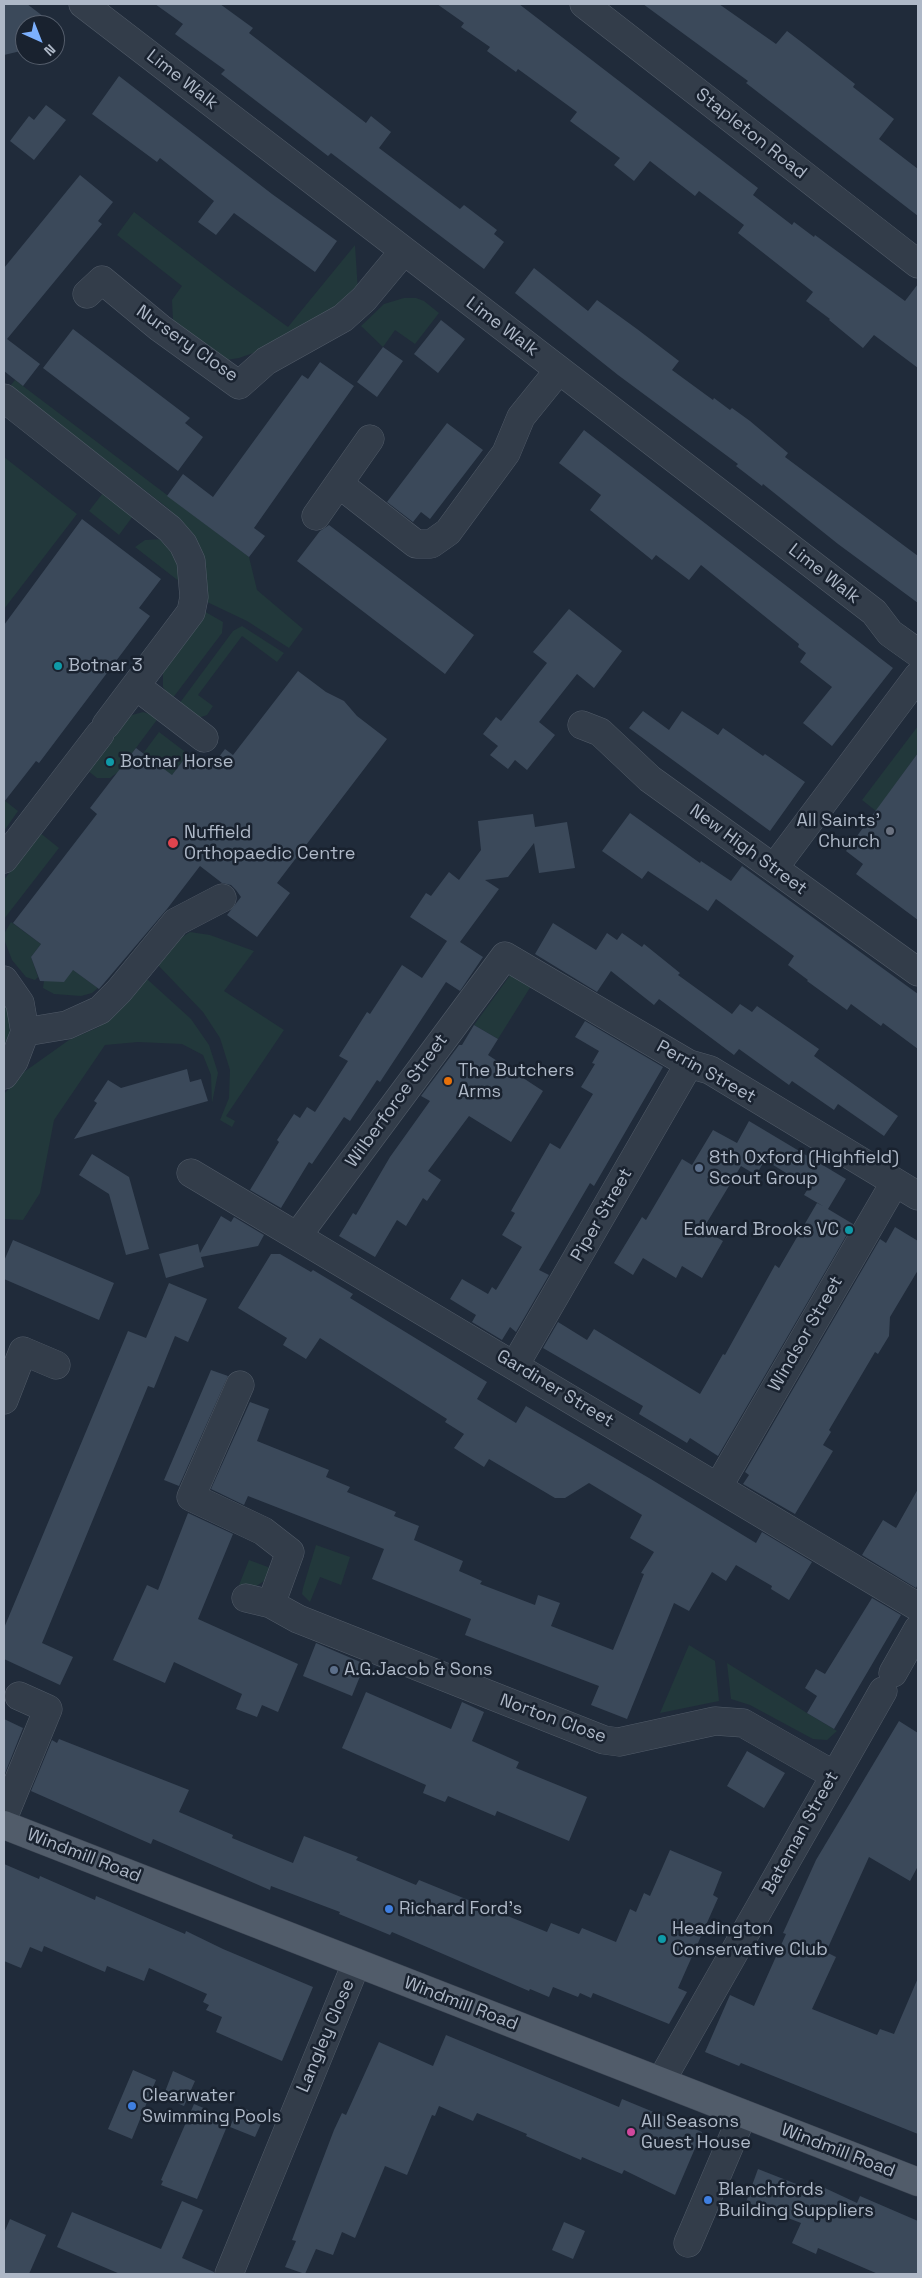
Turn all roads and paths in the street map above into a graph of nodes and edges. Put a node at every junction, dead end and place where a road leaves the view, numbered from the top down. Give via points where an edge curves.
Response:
1 (83, 4) edge
2 (584, 4) edge
3 (403, 252) junction
4 (918, 264) edge
5 (87, 294) dead end
6 (559, 370) junction
7 (4, 398) edge
8 (370, 439) dead end
9 (338, 484) junction
10 (316, 516) dead end
11 (918, 653) edge
12 (918, 676) edge
13 (136, 686) junction
14 (582, 725) dead end
15 (204, 738) dead end
16 (4, 859) edge
17 (774, 868) junction
18 (222, 898) dead end
19 (496, 966) joint
20 (918, 972) edge
21 (4, 980) edge
22 (25, 1032) junction
23 (689, 1064) junction
24 (4, 1075) edge
25 (191, 1172) dead end
26 (895, 1182) junction
27 (918, 1196) edge
28 (298, 1236) junction
29 (13, 1347) edge
30 (56, 1364) dead end
31 (516, 1365) junction
32 (240, 1386) dead end
33 (4, 1400) edge
34 (718, 1487) junction
35 (918, 1607) edge
36 (918, 1629) edge
37 (19, 1696) dead end
38 (834, 1775) junction
39 (4, 1816) edge
40 (4, 1825) edge
41 (356, 1964) junction
42 (661, 2081) junction
43 (743, 2114) junction
44 (918, 2182) edge
45 (688, 2243) dead end
46 (229, 2274) edge

1 - 3 street, Lime Walk
2 - 4 street, Stapleton Road
3 - 5 street, Nursery Close via 364,299 342,318 266,361 239,385 160,328 102,280
3 - 6 street, Lime Walk
6 - 9 street via 521,417 506,453 448,532 432,544 416,544
6 - 11 street, Lime Walk via 874,612 890,633
7 - 13 street via 170,529 183,544 193,576 191,612
8 - 9 street
9 - 10 street
12 - 17 street
13 - 15 street
13 - 16 street
14 - 17 street, New High Street via 600,732 650,779
17 - 20 street, New High Street
18 - 22 street via 176,922 100,1010 67,1025
19 - 23 street, Perrin Street via 505,956
19 - 28 street, Wilberforce Street
21 - 22 street via 20,1003
22 - 24 street via 14,1061
23 - 26 street, Perrin Street via 710,1070
23 - 31 street, Piper Street
25 - 28 street, Gardiner Street
26 - 27 street, Perrin Street
26 - 34 street, Windsor Street
28 - 31 street, Gardiner Street
29 - 30 street
29 - 33 street
31 - 34 street, Gardiner Street
32 - 38 street, Norton Close via 191,1497 263,1531 290,1552 258,1601 604,1740 619,1742 715,1721 743,1722
34 - 35 street, Gardiner Street
36 - 38 street, Bateman Street
37 - 39 street via 48,1709
38 - 42 street, Bateman Street
40 - 41 main road, Windmill Road
41 - 42 main road, Windmill Road
41 - 46 street, Langley Close
42 - 43 main road, Windmill Road
43 - 44 main road, Windmill Road
43 - 45 street

